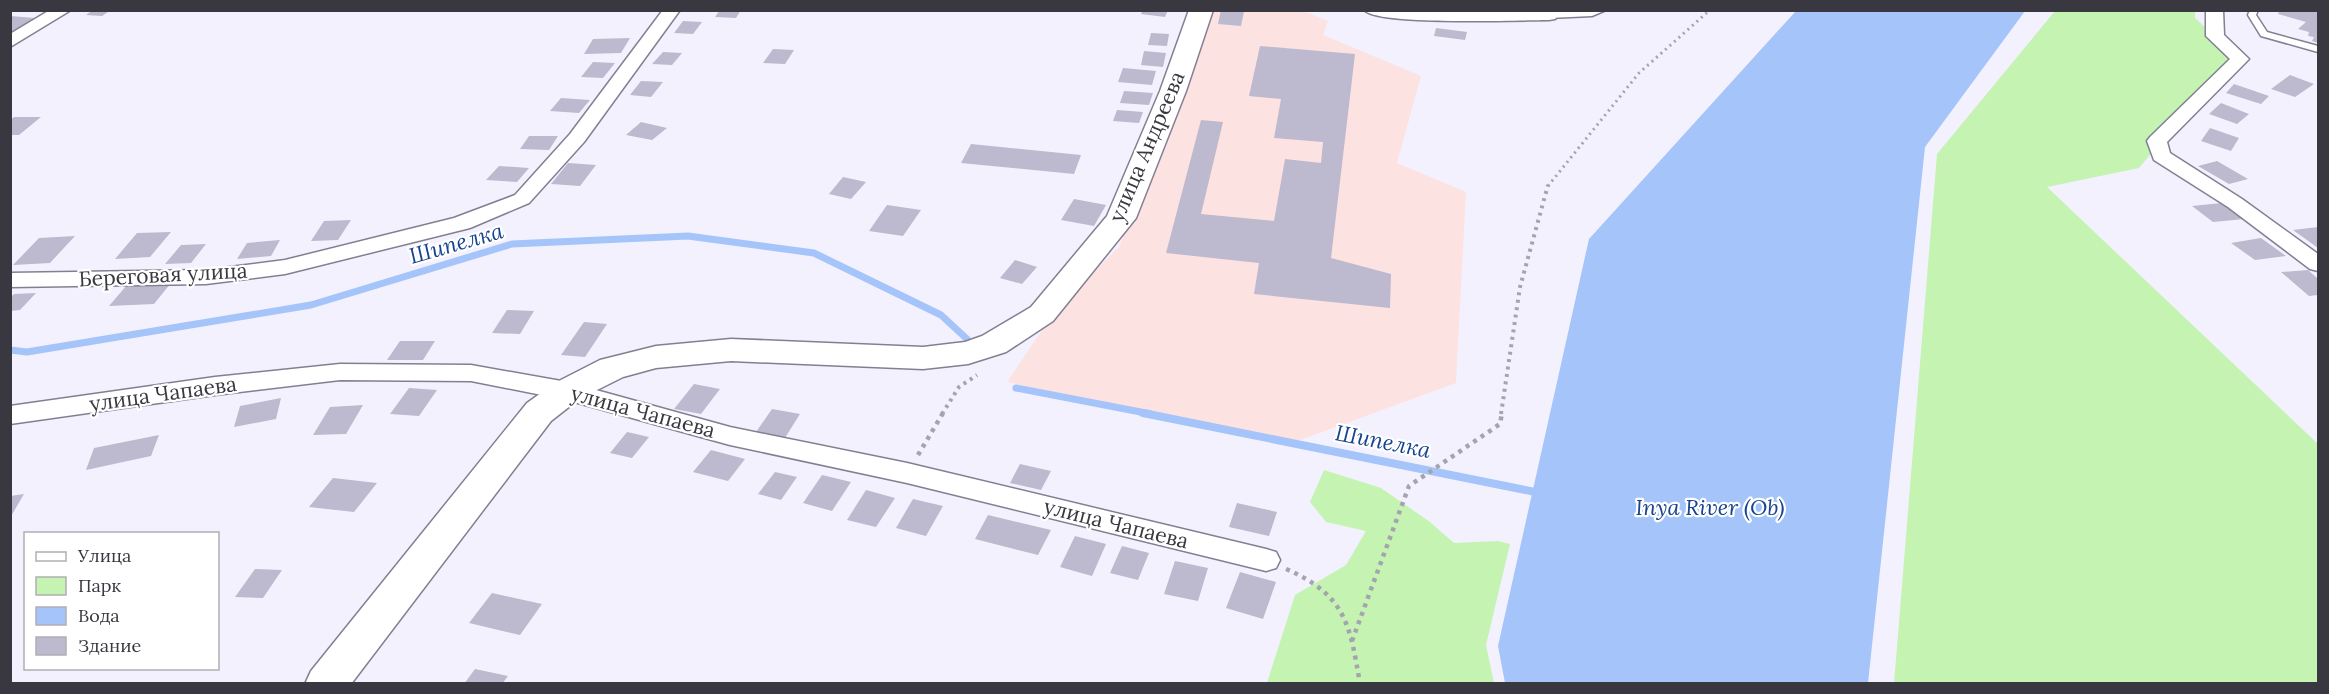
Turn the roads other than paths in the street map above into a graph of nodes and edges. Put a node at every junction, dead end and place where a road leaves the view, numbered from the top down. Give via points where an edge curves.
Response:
1 (63, 10) edge
2 (672, 10) edge
3 (1201, 10) edge
4 (1372, 10) edge
5 (1602, 10) edge
6 (2214, 10) edge
7 (2254, 10) edge
8 (1549, 15) joint
9 (10, 42) edge
10 (2319, 49) edge
11 (2319, 264) edge
12 (10, 280) edge
13 (567, 391) junction
14 (10, 415) edge
15 (1266, 560) road end
16 (326, 684) edge

1 - 9 street
2 - 12 street, Береговая улица via 577,138 522,199 462,222 285,267 206,276
3 - 13 street, улица Андреева via 1121,218 1042,314 994,344 968,353 923,358 731,350 656,357 612,368
4 - 8 street via 1425,16
5 - 8 lane
6 - 11 street via 2216,36 2240,59 2157,141 2161,156
7 - 10 lane via 2252,15 2264,34
13 - 14 street, улица Чапаева via 471,373 340,372
13 - 15 street, улица Чапаева via 730,436 906,473
13 - 16 street, улица Андреева via 539,412

